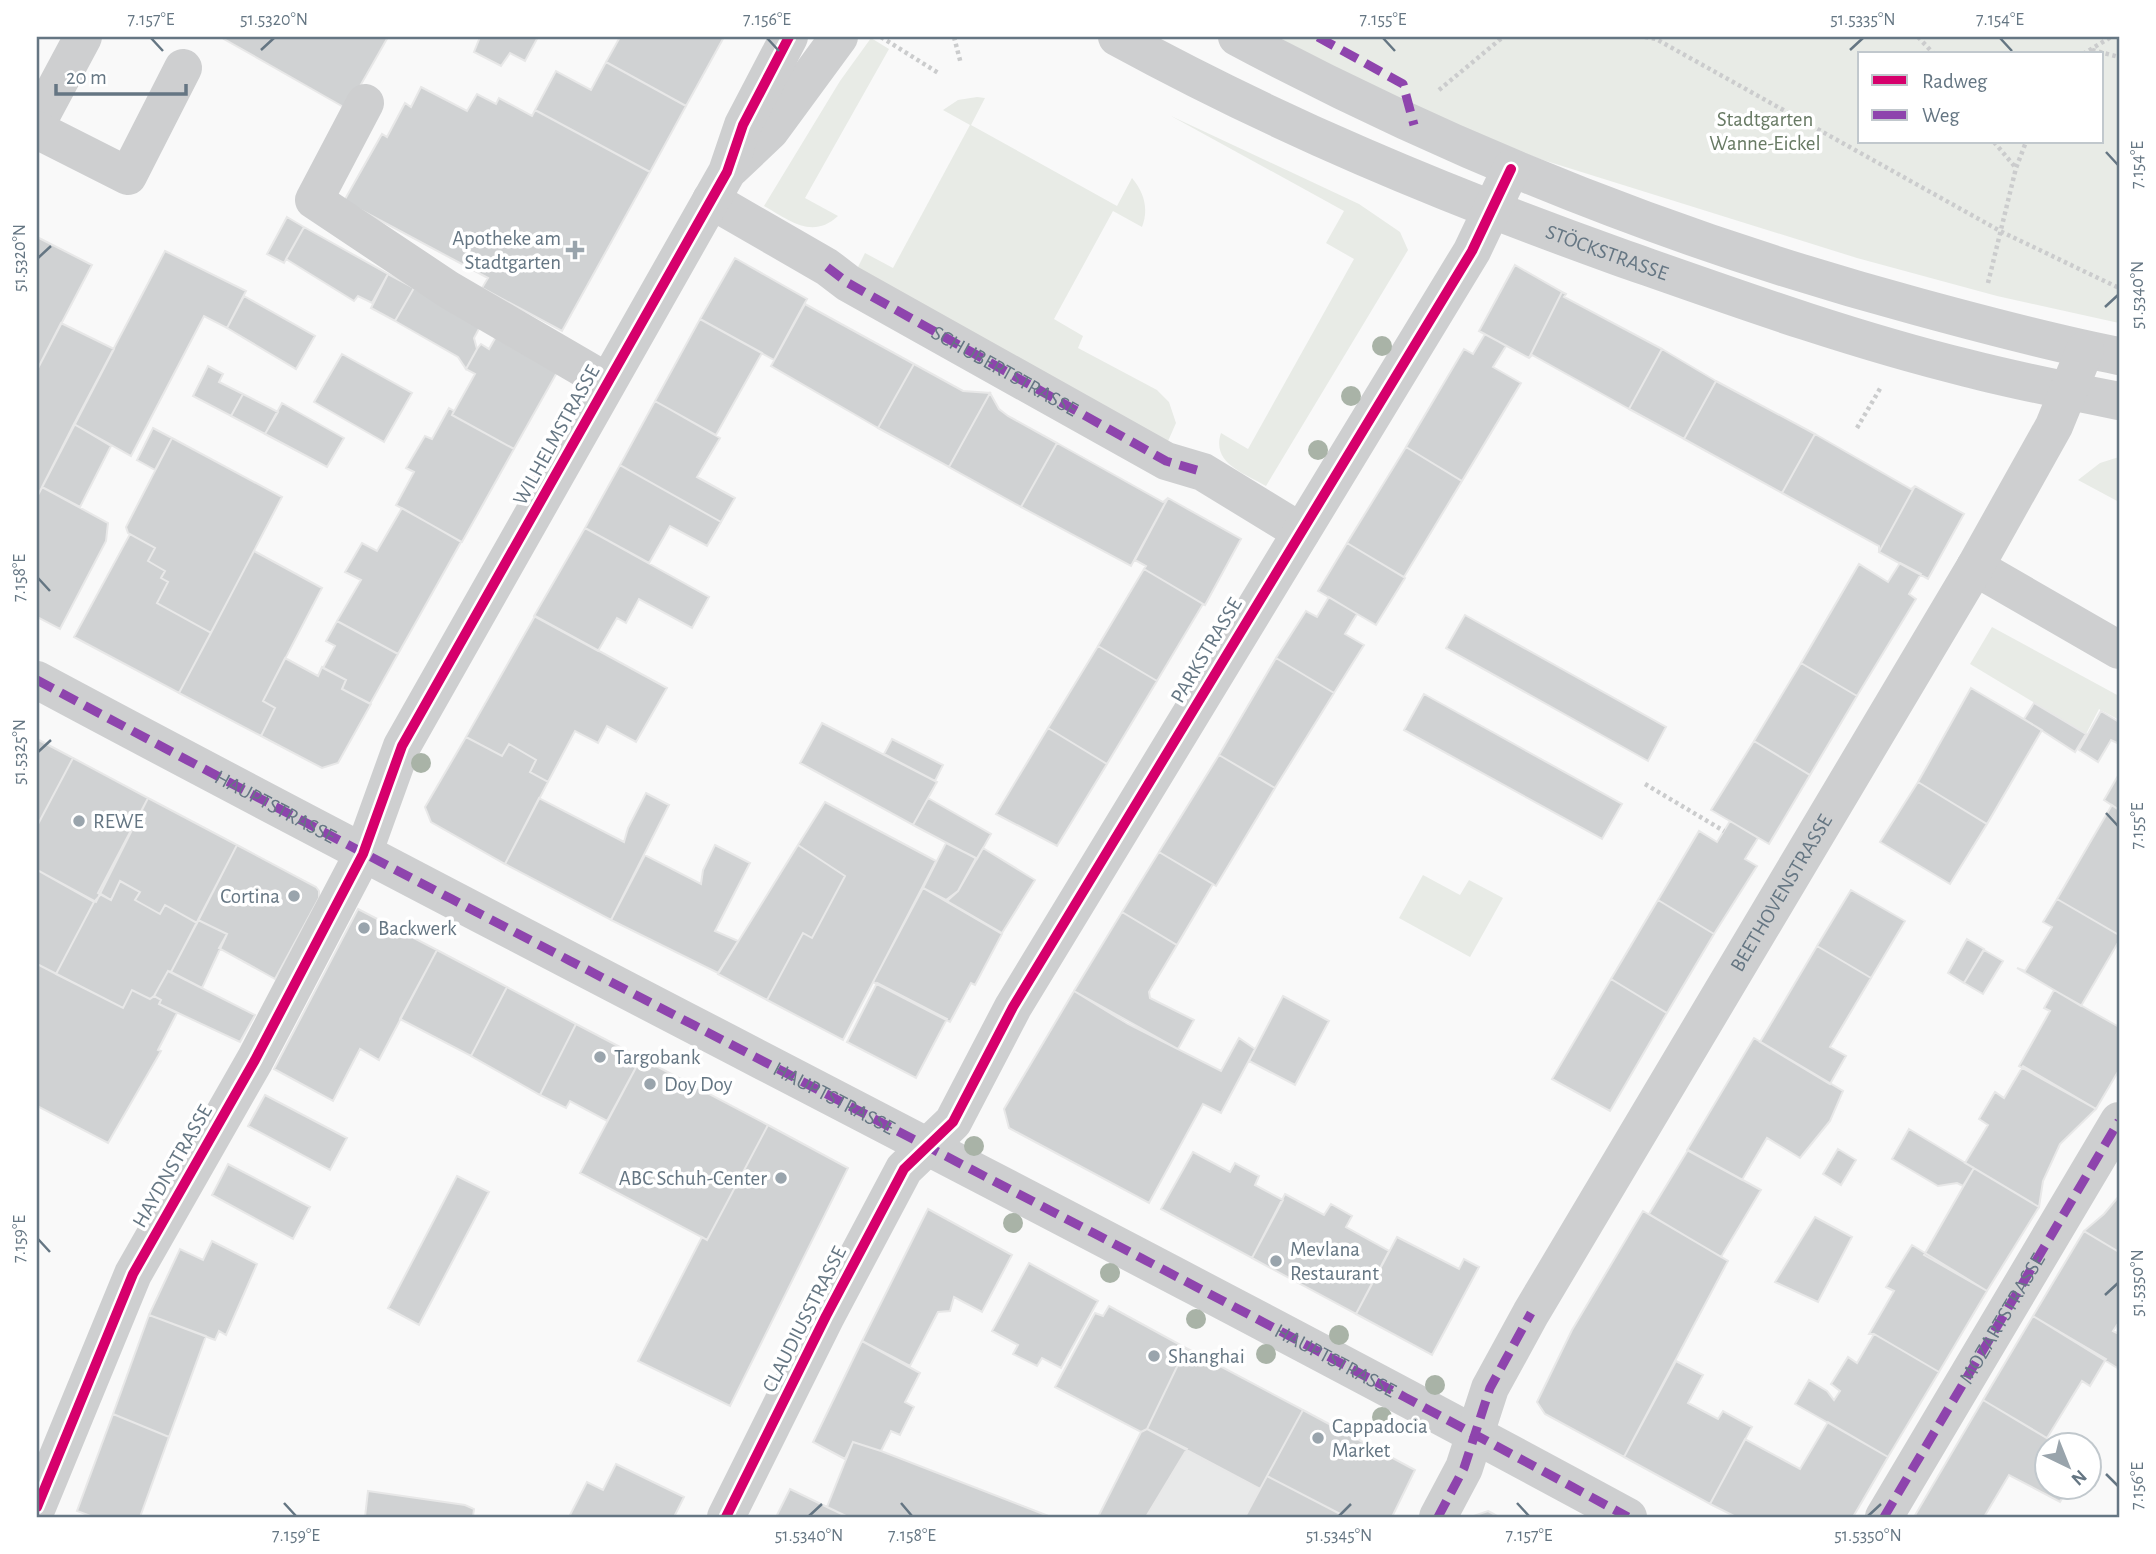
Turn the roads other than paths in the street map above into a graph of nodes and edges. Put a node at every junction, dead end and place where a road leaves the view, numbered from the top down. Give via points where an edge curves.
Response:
1 (83, 37) edge
2 (789, 37) edge
3 (839, 37) edge
4 (1117, 37) edge
5 (1237, 37) edge
6 (183, 68) dead end
7 (365, 103) dead end
8 (37, 123) edge
9 (37, 130) edge
10 (1511, 169) junction
11 (719, 186) junction
12 (1492, 211) junction
13 (2102, 353) edge
14 (607, 382) junction
15 (2069, 391) junction
16 (2119, 401) edge
17 (1301, 532) junction
18 (1975, 567) junction
19 (2119, 650) edge
20 (37, 680) edge
21 (363, 855) junction
22 (2119, 1121) edge
23 (927, 1146) junction
24 (1475, 1434) junction
25 (37, 1507) edge
26 (726, 1517) edge
27 (1438, 1517) edge
28 (1628, 1517) edge
29 (1884, 1517) edge

1 - 8 street
2 - 11 street, WILHELMSTRASSE via 743,125
3 - 11 street, WILHELMSTRASSE via 770,131
4 - 12 street, STÖCKSTRASSE via 1300,129
5 - 10 street, STÖCKSTRASSE via 1335,89
6 - 9 street via 128,176
7 - 14 street via 314,200 449,290
10 - 12 street, PARKSTRASSE
10 - 13 street, STÖCKSTRASSE via 1631,217 1812,278
11 - 14 street, WILHELMSTRASSE
11 - 17 street, SCHUBERTSTRASSE via 848,283 1166,461 1203,472
12 - 15 street, STÖCKSTRASSE via 1887,346
12 - 17 street, PARKSTRASSE
13 - 15 street, BEETHOVENSTRASSE
14 - 21 street, WILHELMSTRASSE via 402,746
15 - 16 street, STÖCKSTRASSE
15 - 18 street, BEETHOVENSTRASSE via 2042,449
17 - 23 street, PARKSTRASSE via 1013,1006 953,1122
18 - 19 street
18 - 24 street, BEETHOVENSTRASSE via 1531,1313 1490,1388
20 - 21 street, HAUPTSTRASSE
21 - 23 street, HAUPTSTRASSE
21 - 25 street, HAYDNSTRASSE via 255,1060 133,1274
22 - 29 street, MOZARTSTRASSE
23 - 24 street, HAUPTSTRASSE
23 - 26 street, CLAUDIUSSTRASSE via 904,1169
24 - 27 street, BEETHOVENSTRASSE via 1464,1468
24 - 28 street, HAUPTSTRASSE

